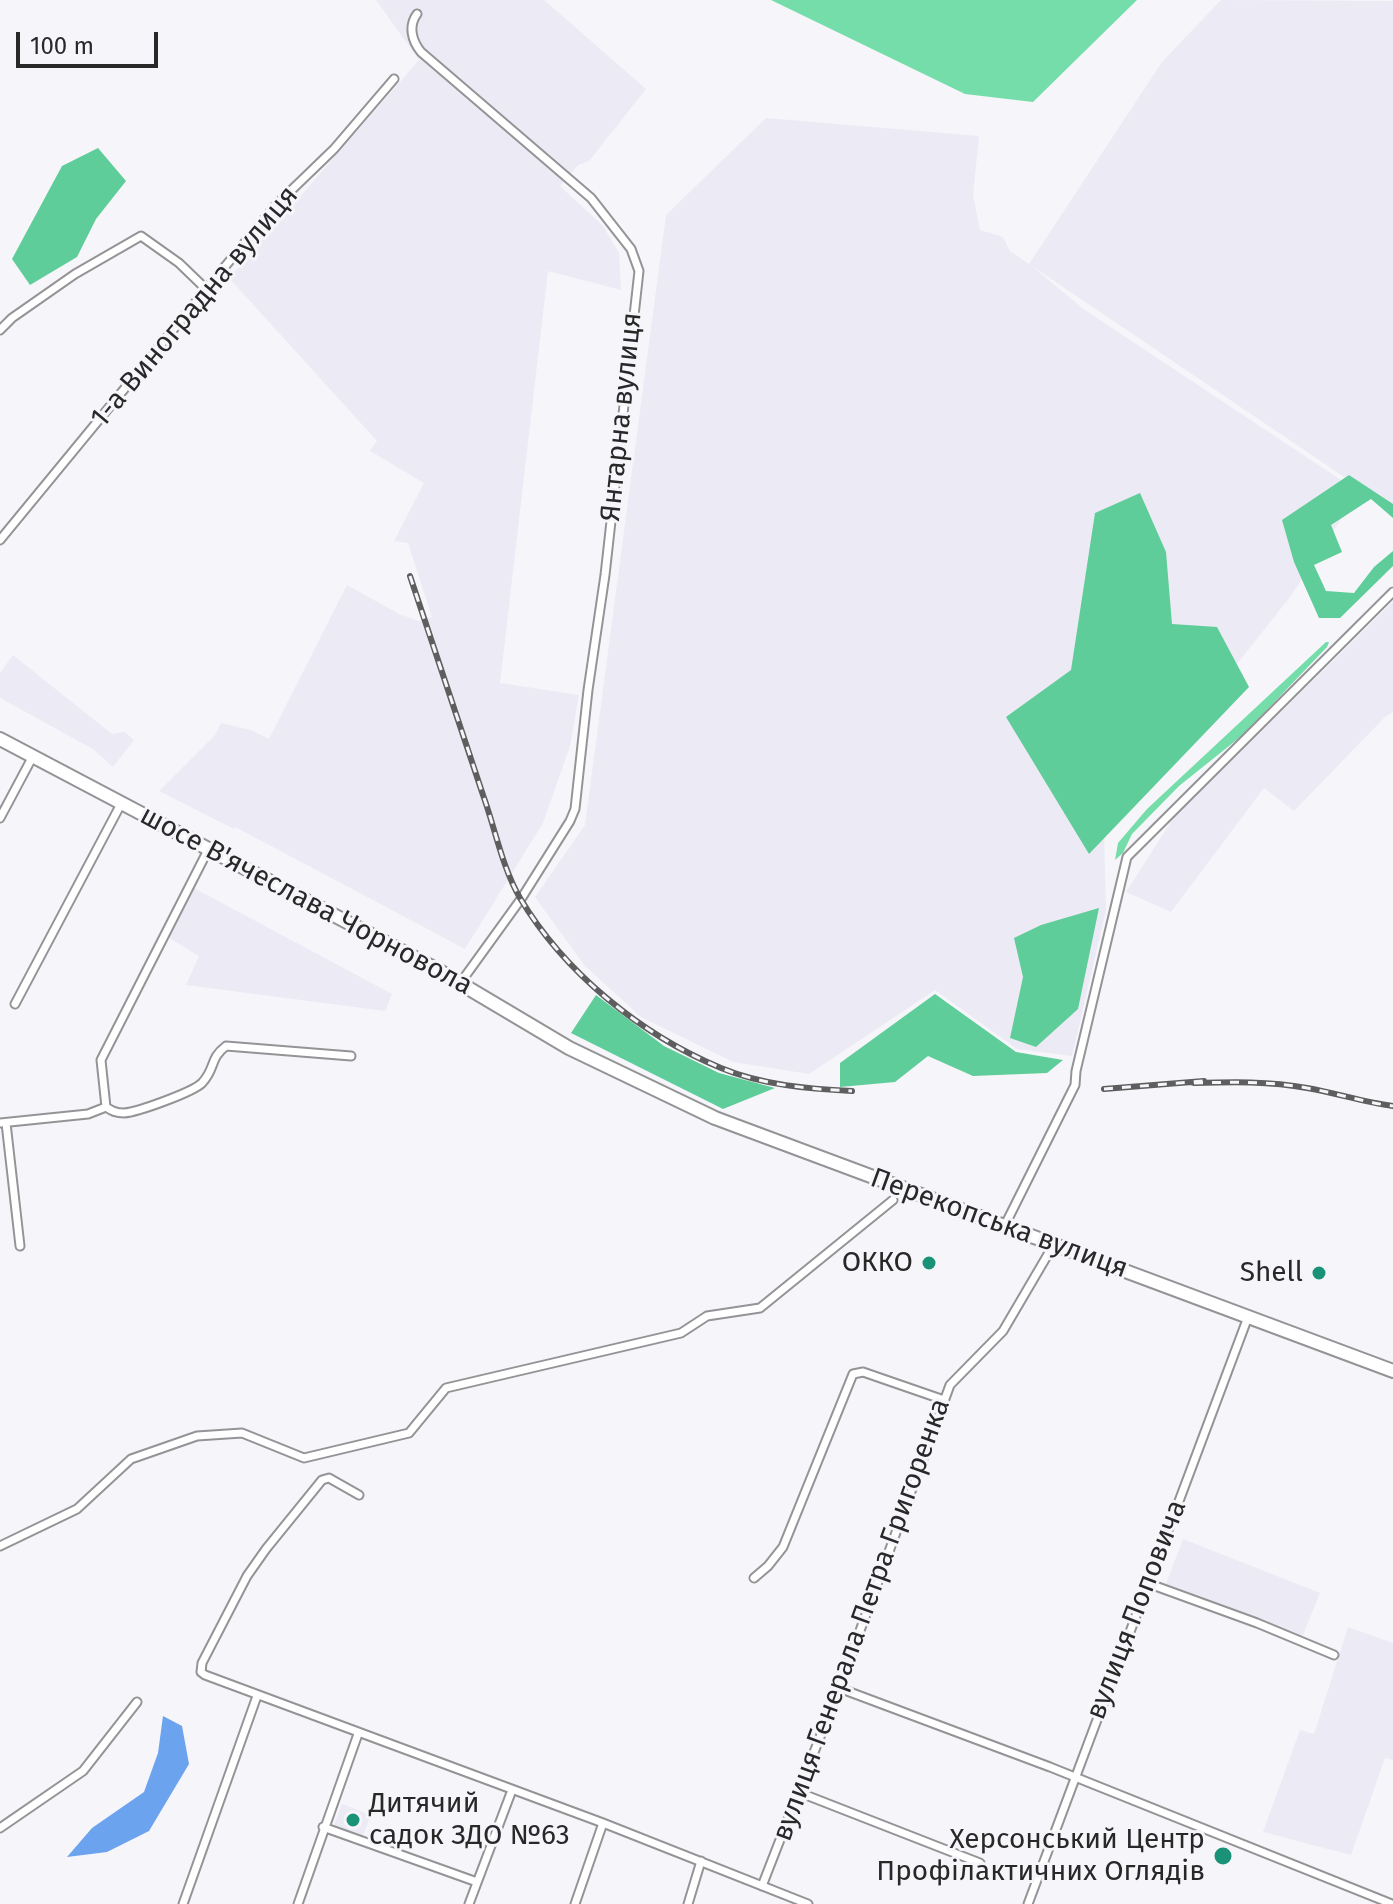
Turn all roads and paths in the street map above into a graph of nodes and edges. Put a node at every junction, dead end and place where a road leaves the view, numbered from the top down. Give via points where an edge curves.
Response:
1 (417, 14) dead end
2 (394, 79) dead end
3 (207, 290) junction
4 (0, 330) edge
5 (0, 540) edge
6 (1393, 592) edge
7 (0, 739) edge
8 (33, 756) junction
9 (122, 802) junction
10 (0, 818) edge
11 (209, 848) junction
12 (461, 982) junction
13 (15, 1004) dead end
14 (351, 1056) dead end
15 (609, 1067) joint
16 (106, 1107) junction
17 (3, 1123) edge
18 (893, 1200) dead end
19 (1005, 1225) junction
20 (1054, 1244) junction
21 (20, 1246) dead end
22 (1248, 1317) junction
23 (1393, 1371) edge
24 (944, 1400) junction
25 (359, 1495) dead end
26 (0, 1546) edge
27 (754, 1578) dead end
28 (1147, 1583) junction
29 (1334, 1655) dead end
30 (839, 1688) junction
31 (257, 1696) junction
32 (137, 1702) dead end
33 (358, 1734) junction
34 (1073, 1778) junction
35 (512, 1790) junction
36 (798, 1792) junction
37 (603, 1823) junction
38 (323, 1827) junction
39 (0, 1828) edge
40 (701, 1861) junction
41 (980, 1863) dead end
42 (477, 1882) junction
43 (762, 1886) junction
44 (183, 1904) edge
45 (298, 1904) edge
46 (469, 1904) edge
47 (575, 1904) edge
48 (688, 1904) edge
49 (808, 1904) edge
50 (1028, 1904) edge
51 (1392, 1904) edge

1 - 12 street, Янтарна вулиця via 412,34 421,52 591,198 631,249 639,271 575,809 521,899
2 - 3 street, 1-а Виноградна вулиця via 334,149 274,207
3 - 4 street via 141,236 75,274
3 - 5 street, 1-а Виноградна вулиця
6 - 19 street via 1127,857 1075,1085
7 - 8 main road, шосе В'ячеслава Чорновола
8 - 9 main road, шосе В'ячеслава Чорновола
8 - 10 street
9 - 11 main road, шосе В'ячеслава Чорновола
9 - 13 street
11 - 12 main road, шосе В'ячеслава Чорновола
11 - 16 street via 101,1060
12 - 15 main road, шосе В'ячеслава Чорновола
14 - 16 street via 226,1046 215,1054 210,1073 199,1086 135,1111
15 - 19 main road, Перекопська вулиця via 715,1118
16 - 17 street via 88,1114
17 - 21 street
18 - 26 street via 760,1308 707,1316 681,1333 446,1388 409,1433 304,1458 242,1433 197,1436 131,1459 77,1509
19 - 20 main road, Перекопська вулиця
20 - 22 main road, Перекопська вулиця
20 - 24 street, вулиця Генерала Петра Григоренка via 1003,1331 953,1380
22 - 23 main road, Перекопська вулиця
22 - 28 street, вулиця Поповича
24 - 27 street via 863,1372 853,1374 783,1547
24 - 30 street, вулиця Генерала Петра Григоренка
25 - 31 street via 329,1478 322,1480 266,1549 220,1625 201,1672
28 - 29 street
28 - 34 street, вулиця Поповича
30 - 34 street
30 - 36 street, вулиця Генерала Петра Григоренка
31 - 33 street
31 - 44 street
32 - 39 street via 83,1771
33 - 35 street
33 - 38 street
34 - 50 street, вулиця Поповича
34 - 51 street
35 - 37 street
35 - 42 street
36 - 41 street
36 - 43 street, вулиця Генерала Петра Григоренка
37 - 40 street
37 - 47 street
38 - 42 street
38 - 45 street
40 - 43 street
40 - 48 street
42 - 46 street
43 - 49 street

